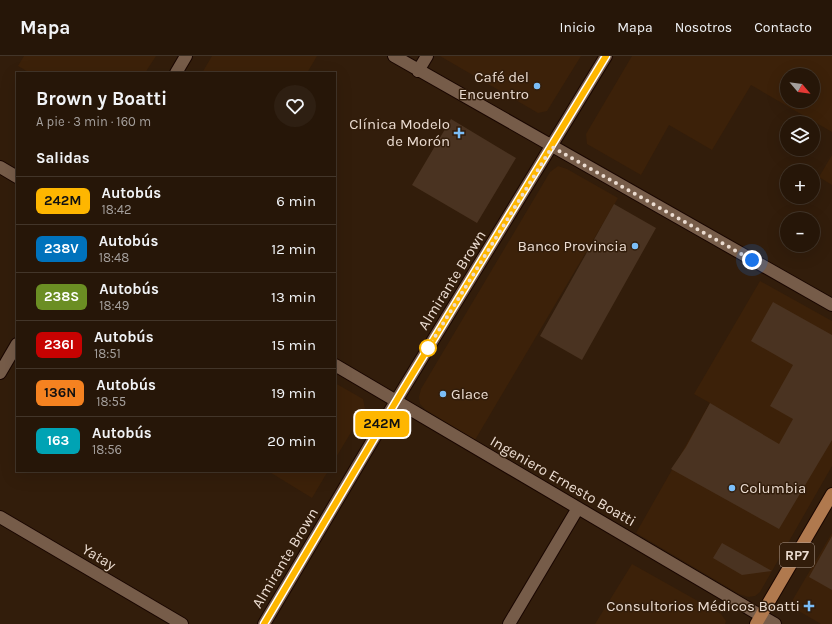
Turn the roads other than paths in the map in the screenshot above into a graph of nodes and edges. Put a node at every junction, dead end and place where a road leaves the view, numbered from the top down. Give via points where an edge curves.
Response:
1 (186, 56) edge
2 (394, 56) edge
3 (427, 56) edge
4 (606, 56) edge
5 (418, 71) junction
6 (177, 72) edge
7 (552, 147) junction
8 (0, 166) edge
9 (16, 175) edge
10 (832, 306) edge
11 (16, 346) edge
12 (336, 366) edge
13 (0, 373) edge
14 (396, 401) junction
15 (832, 494) edge
16 (578, 508) junction
17 (0, 517) edge
18 (759, 620) edge
19 (182, 624) edge
20 (264, 624) edge
21 (509, 624) edge
22 (775, 624) edge

1 - 6 street
2 - 5 street
3 - 5 street
4 - 7 street, Almirante Brown
5 - 7 street
7 - 10 street
7 - 14 street, Almirante Brown
8 - 9 street
11 - 13 street
12 - 14 street, Ingeniero Ernesto Boatti
14 - 16 street, Ingeniero Ernesto Boatti
14 - 20 street, Almirante Brown
15 - 18 main road, RP7
16 - 18 street, Ingeniero Ernesto Boatti
16 - 21 street
17 - 19 street, Yatay
18 - 22 street, Ingeniero Ernesto Boatti

